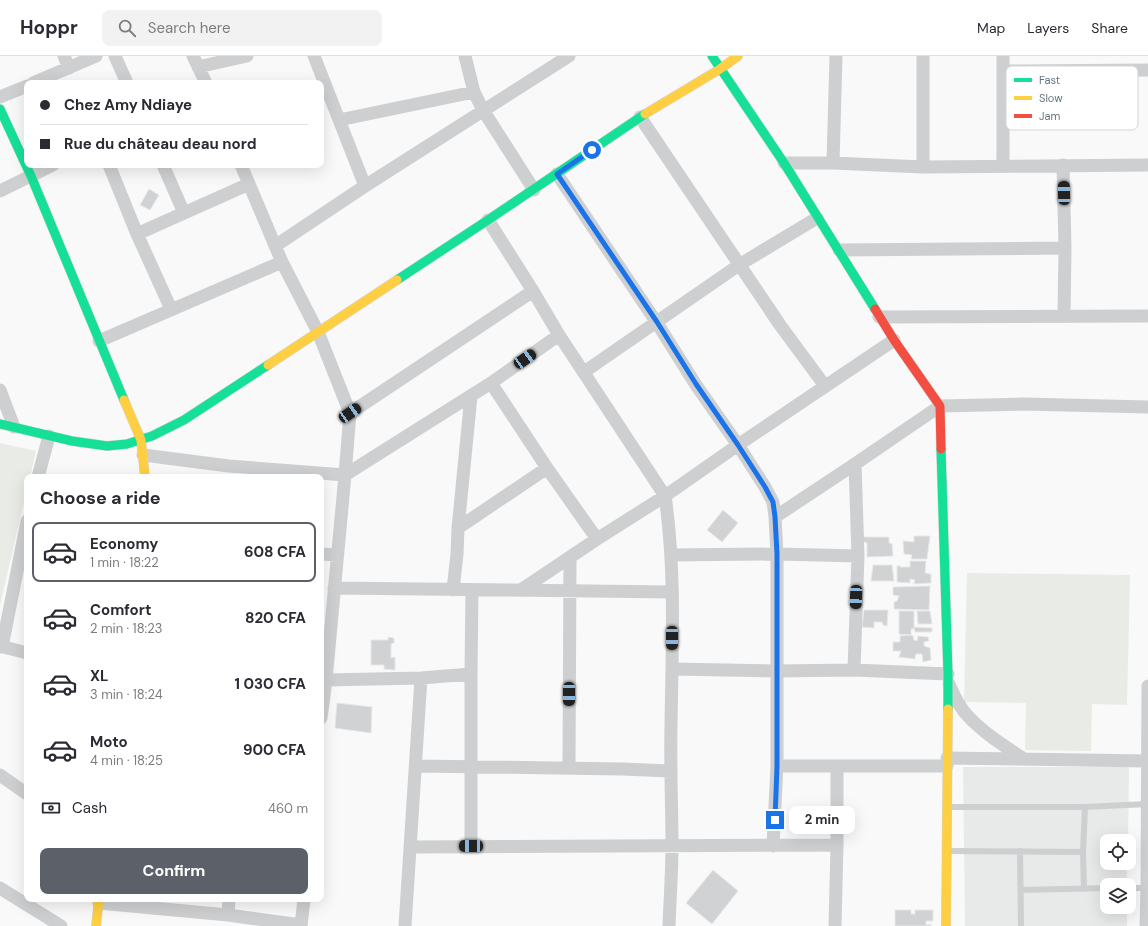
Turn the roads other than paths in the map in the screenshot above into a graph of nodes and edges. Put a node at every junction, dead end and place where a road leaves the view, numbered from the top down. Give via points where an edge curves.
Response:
1 (96, 56) edge
2 (115, 56) edge
3 (247, 56) edge
4 (314, 56) edge
5 (465, 56) edge
6 (569, 56) edge
7 (712, 56) edge
8 (738, 56) edge
9 (836, 56) edge
10 (923, 56) edge
11 (1004, 56) edge
12 (196, 61) edge
13 (66, 62) edge
14 (720, 69) junction
15 (1138, 70) edge
16 (1148, 70) edge
17 (1003, 71) junction
18 (1006, 71) edge
19 (38, 80) edge
20 (126, 80) edge
21 (205, 80) edge
22 (323, 80) edge
23 (324, 82) edge
24 (24, 87) edge
25 (474, 92) junction
26 (0, 97) edge
27 (0, 109) edge
28 (484, 110) junction
29 (640, 117) junction
30 (339, 120) junction
31 (3, 125) edge
32 (24, 163) edge
33 (784, 163) junction
34 (833, 163) junction
35 (1148, 165) edge
36 (1003, 166) junction
37 (1063, 166) junction
38 (923, 167) junction
39 (27, 168) edge
40 (47, 168) edge
41 (110, 168) edge
42 (164, 168) edge
43 (242, 168) edge
44 (557, 174) junction
45 (31, 176) junction
46 (249, 184) junction
47 (365, 186) junction
48 (534, 190) junction
49 (0, 191) edge
50 (184, 213) junction
51 (817, 218) junction
52 (488, 220) junction
53 (136, 234) junction
54 (275, 246) junction
55 (1065, 248) junction
56 (839, 250) junction
57 (282, 262) junction
58 (739, 265) junction
59 (533, 291) junction
60 (171, 309) junction
61 (879, 316) junction
62 (1064, 316) junction
63 (1148, 316) edge
64 (657, 322) junction
65 (318, 332) junction
66 (559, 335) junction
67 (99, 340) junction
68 (894, 340) junction
69 (584, 372) junction
70 (491, 383) junction
71 (824, 386) junction
72 (0, 390) edge
73 (470, 396) junction
74 (940, 406) junction
75 (1148, 407) edge
76 (350, 413) junction
77 (0, 424) edge
78 (14, 428) junction
79 (48, 436) junction
80 (141, 440) junction
81 (738, 445) junction
82 (143, 455) junction
83 (855, 464) junction
84 (547, 468) junction
85 (228, 471) edge
86 (39, 474) edge
87 (145, 474) edge
88 (345, 474) junction
89 (665, 496) junction
90 (775, 517) junction
91 (458, 528) junction
92 (597, 539) junction
93 (24, 552) edge
94 (324, 554) edge
95 (777, 554) junction
96 (337, 555) junction
97 (671, 555) junction
98 (858, 556) junction
99 (570, 558) junction
100 (22, 573) edge
101 (334, 588) junction
102 (453, 590) junction
103 (472, 590) junction
104 (521, 590) junction
105 (569, 590) junction
106 (672, 592) junction
107 (1, 647) edge
108 (24, 652) edge
109 (672, 669) junction
110 (854, 670) junction
111 (777, 671) junction
112 (471, 674) junction
113 (422, 678) junction
114 (948, 678) junction
115 (326, 680) junction
116 (1148, 686) edge
117 (324, 692) edge
118 (1024, 760) junction
119 (1148, 761) edge
120 (947, 762) junction
121 (416, 766) junction
122 (777, 766) junction
123 (838, 766) junction
124 (471, 767) junction
125 (569, 768) junction
126 (670, 771) junction
127 (0, 775) edge
128 (24, 792) edge
129 (1147, 804) edge
130 (1085, 806) junction
131 (947, 807) junction
132 (1147, 841) edge
133 (837, 845) junction
134 (471, 846) junction
135 (672, 846) junction
136 (774, 846) junction
137 (410, 847) junction
138 (947, 850) junction
139 (1020, 851) junction
140 (1083, 852) junction
141 (0, 888) edge
142 (1100, 888) edge
143 (1136, 888) edge
144 (1147, 888) edge
145 (1084, 889) junction
146 (1021, 890) junction
147 (99, 902) edge
148 (105, 902) edge
149 (229, 902) edge
150 (304, 902) edge
151 (228, 915) junction
152 (207, 920) edge
153 (61, 926) edge
154 (96, 926) edge
155 (301, 926) edge
156 (405, 926) edge
157 (669, 926) edge
158 (835, 926) edge
159 (946, 926) edge
160 (1021, 926) edge
161 (1146, 926) edge

1 - 13 street
2 - 20 street
3 - 12 street
4 - 22 street
5 - 25 street
6 - 28 street
7 - 14 main road
8 - 14 main road
9 - 34 street
10 - 38 street
11 - 17 street
12 - 21 street
13 - 19 street
14 - 29 main road
14 - 33 main road
15 - 16 street
17 - 18 street
17 - 36 street
23 - 30 street
24 - 26 street
25 - 28 street
25 - 30 street
27 - 31 main road
28 - 47 street
28 - 48 street
29 - 44 main road
29 - 58 street
30 - 47 street
31 - 32 main road
33 - 34 street
33 - 51 main road
34 - 38 street
35 - 37 street
36 - 37 street
36 - 38 street
37 - 55 street
39 - 45 main road
40 - 45 street
41 - 53 street
42 - 50 street
43 - 46 street
44 - 48 main road
44 - 64 street
45 - 49 street
45 - 67 main road
46 - 50 street
46 - 54 street
47 - 54 street
48 - 52 main road
50 - 53 street
51 - 56 main road
51 - 58 street
52 - 59 street
52 - 65 main road
53 - 60 street
54 - 57 street
55 - 56 street
55 - 62 street
56 - 61 main road
57 - 60 street
57 - 65 street
58 - 64 street
58 - 71 street
59 - 66 street
59 - 76 street
60 - 67 street
61 - 62 street
61 - 68 main road
62 - 63 street
64 - 69 street
64 - 81 street
65 - 76 street
65 - 80 main road via 184,420
66 - 69 street
66 - 70 street
67 - 80 main road
68 - 71 street
68 - 74 main road
69 - 89 street
70 - 73 street
70 - 84 street
71 - 81 street
72 - 78 street
73 - 88 street
73 - 91 street
74 - 75 street via 1024,404
74 - 83 street
74 - 114 main road
76 - 88 street
77 - 78 main road
78 - 79 main road
79 - 80 main road via 96,445 118,445
79 - 86 street
80 - 82 main road
81 - 89 street
81 - 90 street via 773,502
82 - 85 street
82 - 87 main road
83 - 90 street
83 - 98 street
84 - 91 street
84 - 92 street
85 - 88 street
88 - 96 street
89 - 92 street
89 - 97 street
90 - 95 street
91 - 102 street
92 - 99 street
93 - 100 street
94 - 96 street
95 - 97 street
95 - 98 street
95 - 111 street
96 - 101 street
97 - 106 street
98 - 110 street
99 - 104 street
99 - 105 street
100 - 107 street
101 - 102 street
101 - 115 street
102 - 103 street
103 - 104 street
103 - 112 street
104 - 105 street
105 - 106 street
105 - 125 street
106 - 109 street
107 - 108 street
109 - 111 street
109 - 126 street
110 - 111 street
110 - 114 street
111 - 122 street
112 - 113 street
112 - 124 street
113 - 115 street
113 - 121 street
114 - 118 street via 956,700 966,714
114 - 120 main road
115 - 117 street
116 - 119 street
118 - 119 street
118 - 120 street
119 - 129 street
120 - 123 street
120 - 131 main road
121 - 124 street
121 - 137 street
122 - 123 street
122 - 136 street
123 - 133 street
124 - 125 street
124 - 134 street
125 - 126 street
126 - 135 street
127 - 128 street
129 - 130 lane
129 - 132 street
130 - 131 lane
130 - 140 lane
131 - 138 main road
132 - 144 street
133 - 136 street
133 - 158 street
134 - 135 street
134 - 137 street
135 - 136 street
135 - 157 street
137 - 156 street
138 - 139 lane
138 - 159 main road
139 - 140 lane
139 - 146 lane
140 - 145 lane
141 - 153 street
142 - 145 lane
143 - 144 lane
144 - 161 street
145 - 146 lane
146 - 160 lane
147 - 154 main road
148 - 152 street
149 - 151 street
150 - 155 street
151 - 152 street
151 - 155 street

